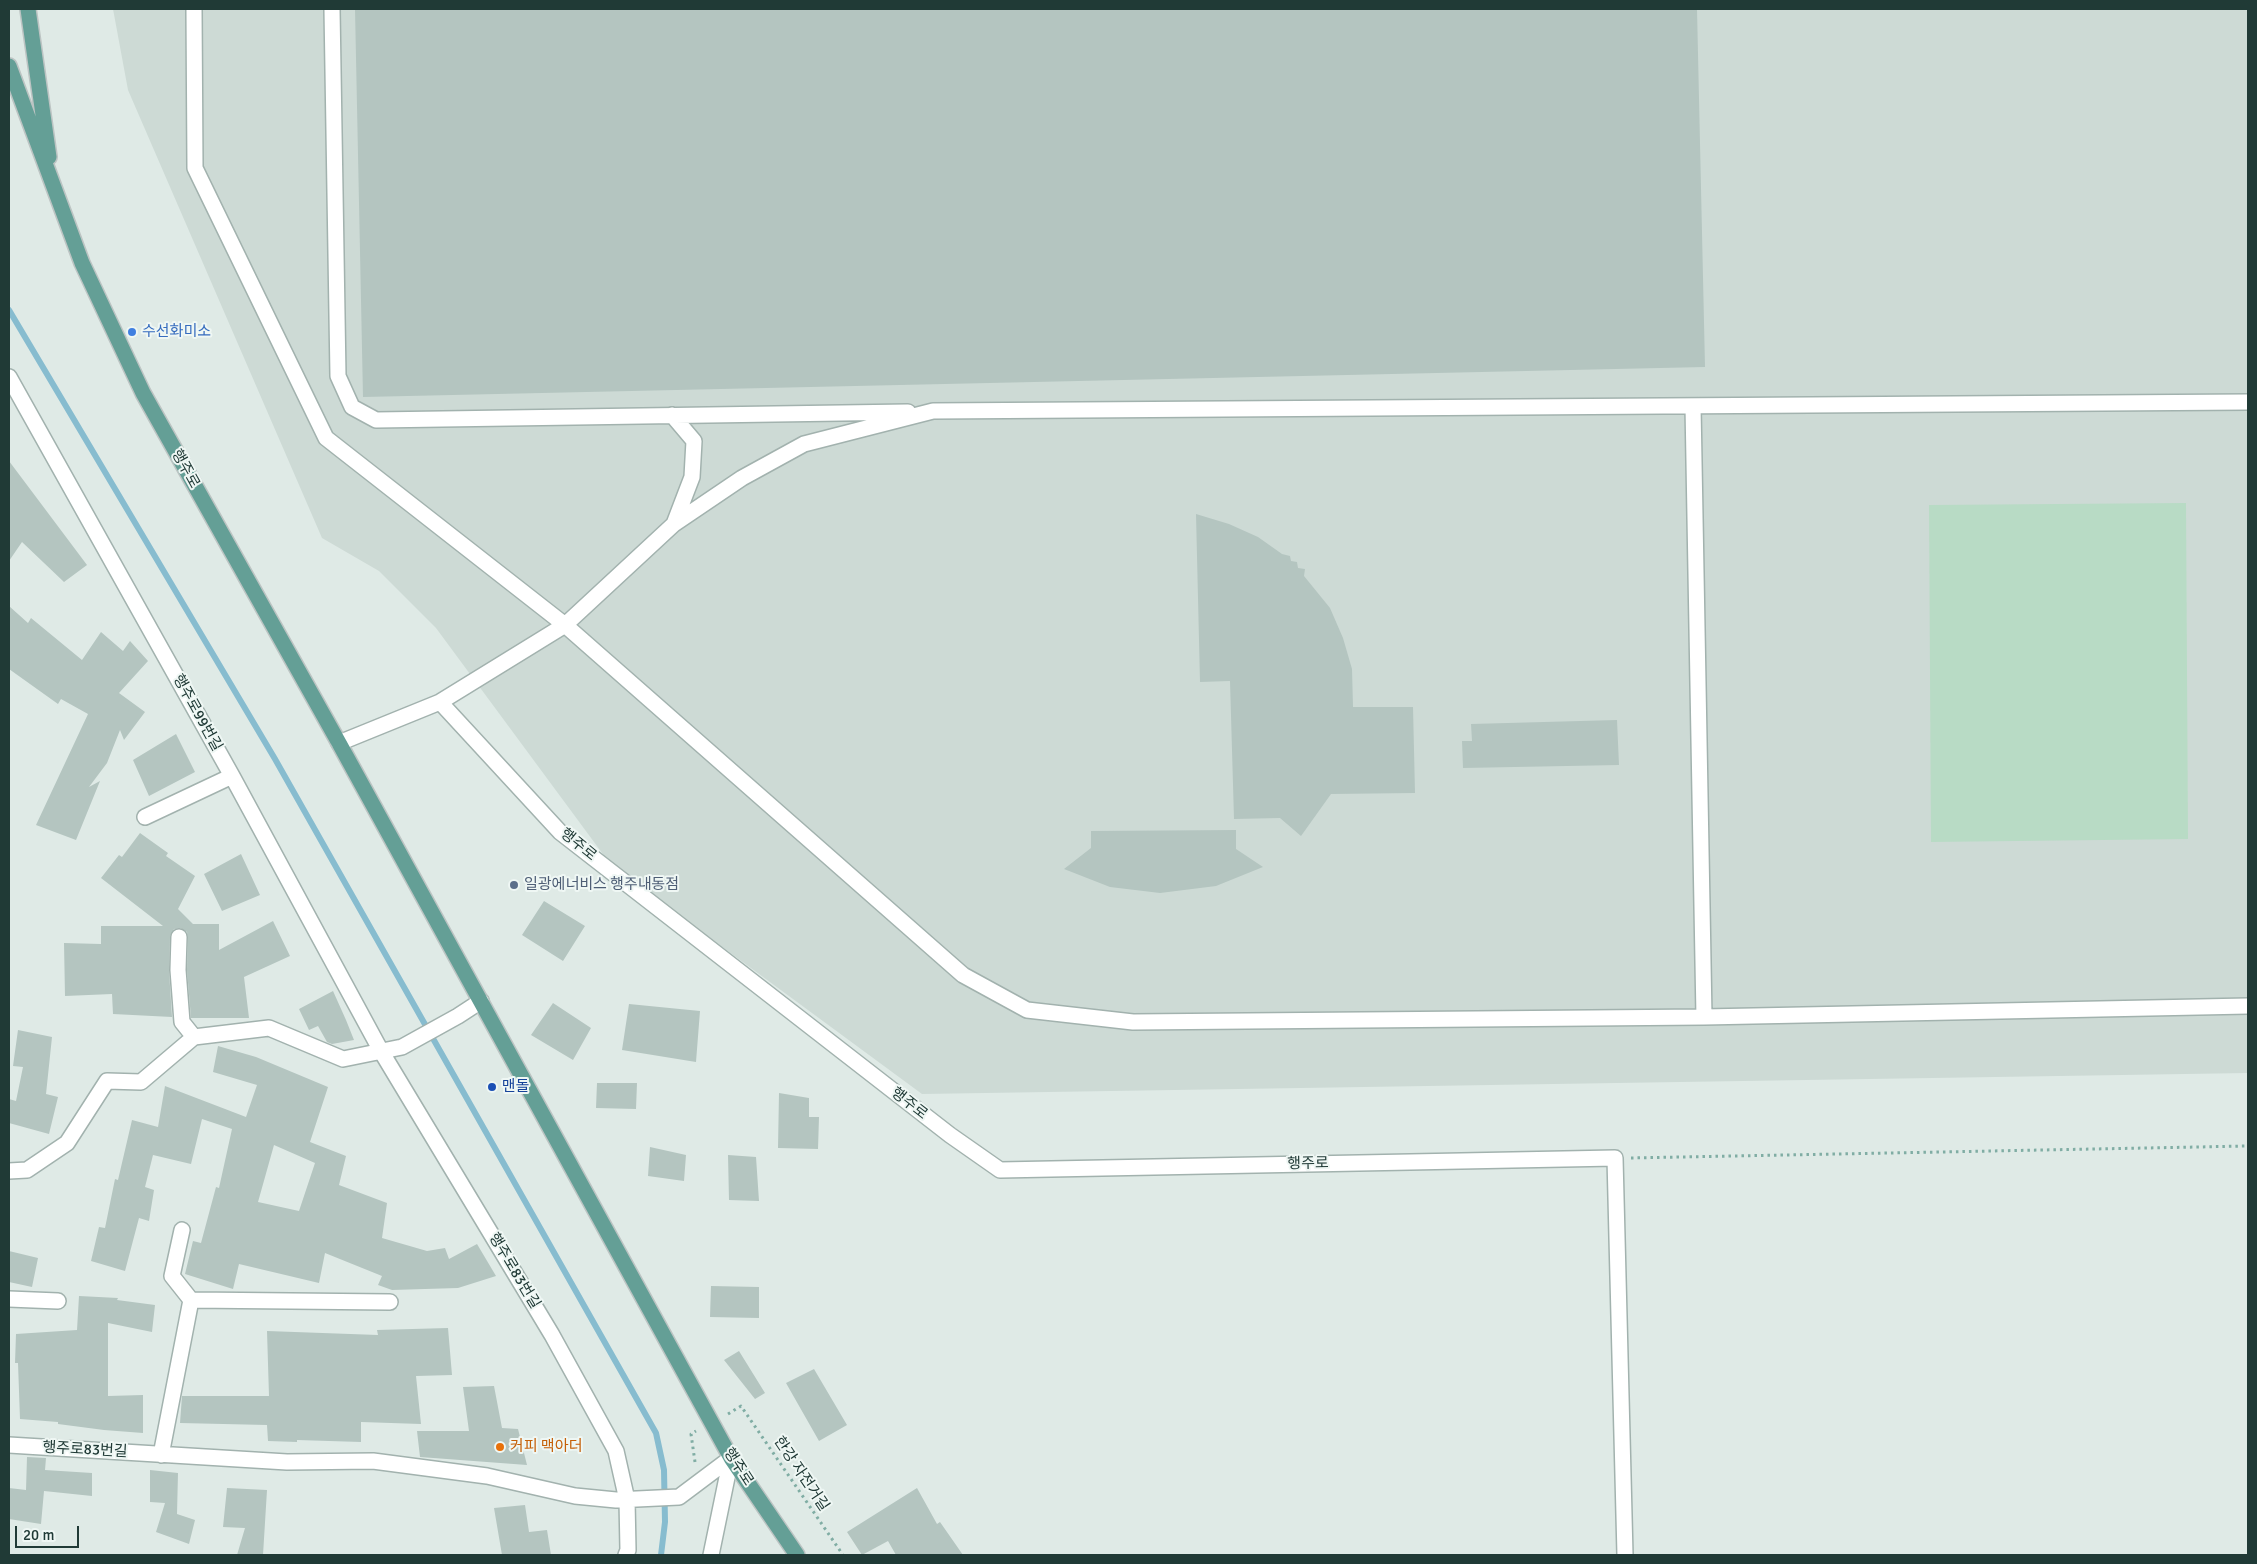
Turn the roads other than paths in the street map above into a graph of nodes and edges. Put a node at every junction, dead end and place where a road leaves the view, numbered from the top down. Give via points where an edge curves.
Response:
1 (28, 9) edge
2 (194, 9) edge
3 (332, 9) edge
4 (9, 66) edge
5 (9, 93) edge
6 (53, 184) junction
7 (9, 377) edge
8 (2248, 402) edge
9 (1693, 406) junction
10 (933, 411) junction
11 (672, 415) junction
12 (674, 524) junction
13 (565, 625) junction
14 (440, 702) junction
15 (339, 743) junction
16 (232, 776) junction
17 (145, 817) dead end
18 (179, 938) dead end
19 (480, 1001) junction
20 (2248, 1006) edge
21 (1704, 1017) junction
22 (194, 1037) junction
23 (381, 1051) junction
24 (9, 1171) edge
25 (182, 1230) dead end
26 (9, 1299) edge
27 (191, 1300) junction
28 (58, 1302) dead end
29 (390, 1302) dead end
30 (9, 1445) edge
31 (161, 1454) junction
32 (730, 1458) junction
33 (627, 1500) junction
34 (626, 1555) edge
35 (711, 1555) edge
36 (797, 1555) edge
37 (1625, 1555) edge

1 - 6 main road
2 - 13 street via 195,168 326,438
3 - 11 street via 338,376 352,407 376,420
4 - 6 main road, 행주로
5 - 6 main road, 행주로
6 - 15 main road, 행주로 via 82,263 143,393
7 - 16 street, 행주로99번길
8 - 9 street
9 - 10 street
9 - 21 street
10 - 11 street
10 - 12 street via 804,444 742,478
11 - 12 street via 694,441 692,477
12 - 13 street
13 - 14 street
13 - 21 street via 962,976 1028,1010 1133,1022
14 - 15 street
14 - 37 street, 행주로 via 560,832 942,1129 1000,1170 1616,1158
15 - 19 main road, 행주로
16 - 17 street
16 - 23 street, 행주로99번길
18 - 22 street via 182,1022
19 - 23 street via 402,1047
19 - 32 main road, 행주로
20 - 21 street
22 - 23 street via 270,1028 343,1059
22 - 24 street via 141,1082 107,1081 67,1143 27,1170
23 - 33 street, 행주로83번길 via 552,1335 612,1442
25 - 27 street via 172,1276
26 - 28 street
27 - 29 street
27 - 31 street
30 - 31 street, 행주로83번길
31 - 33 street, 행주로83번길 via 287,1462 373,1461 487,1476 575,1496
32 - 33 street via 679,1497
32 - 35 street
32 - 36 main road, 행주로
33 - 34 street, 행주로83번길

